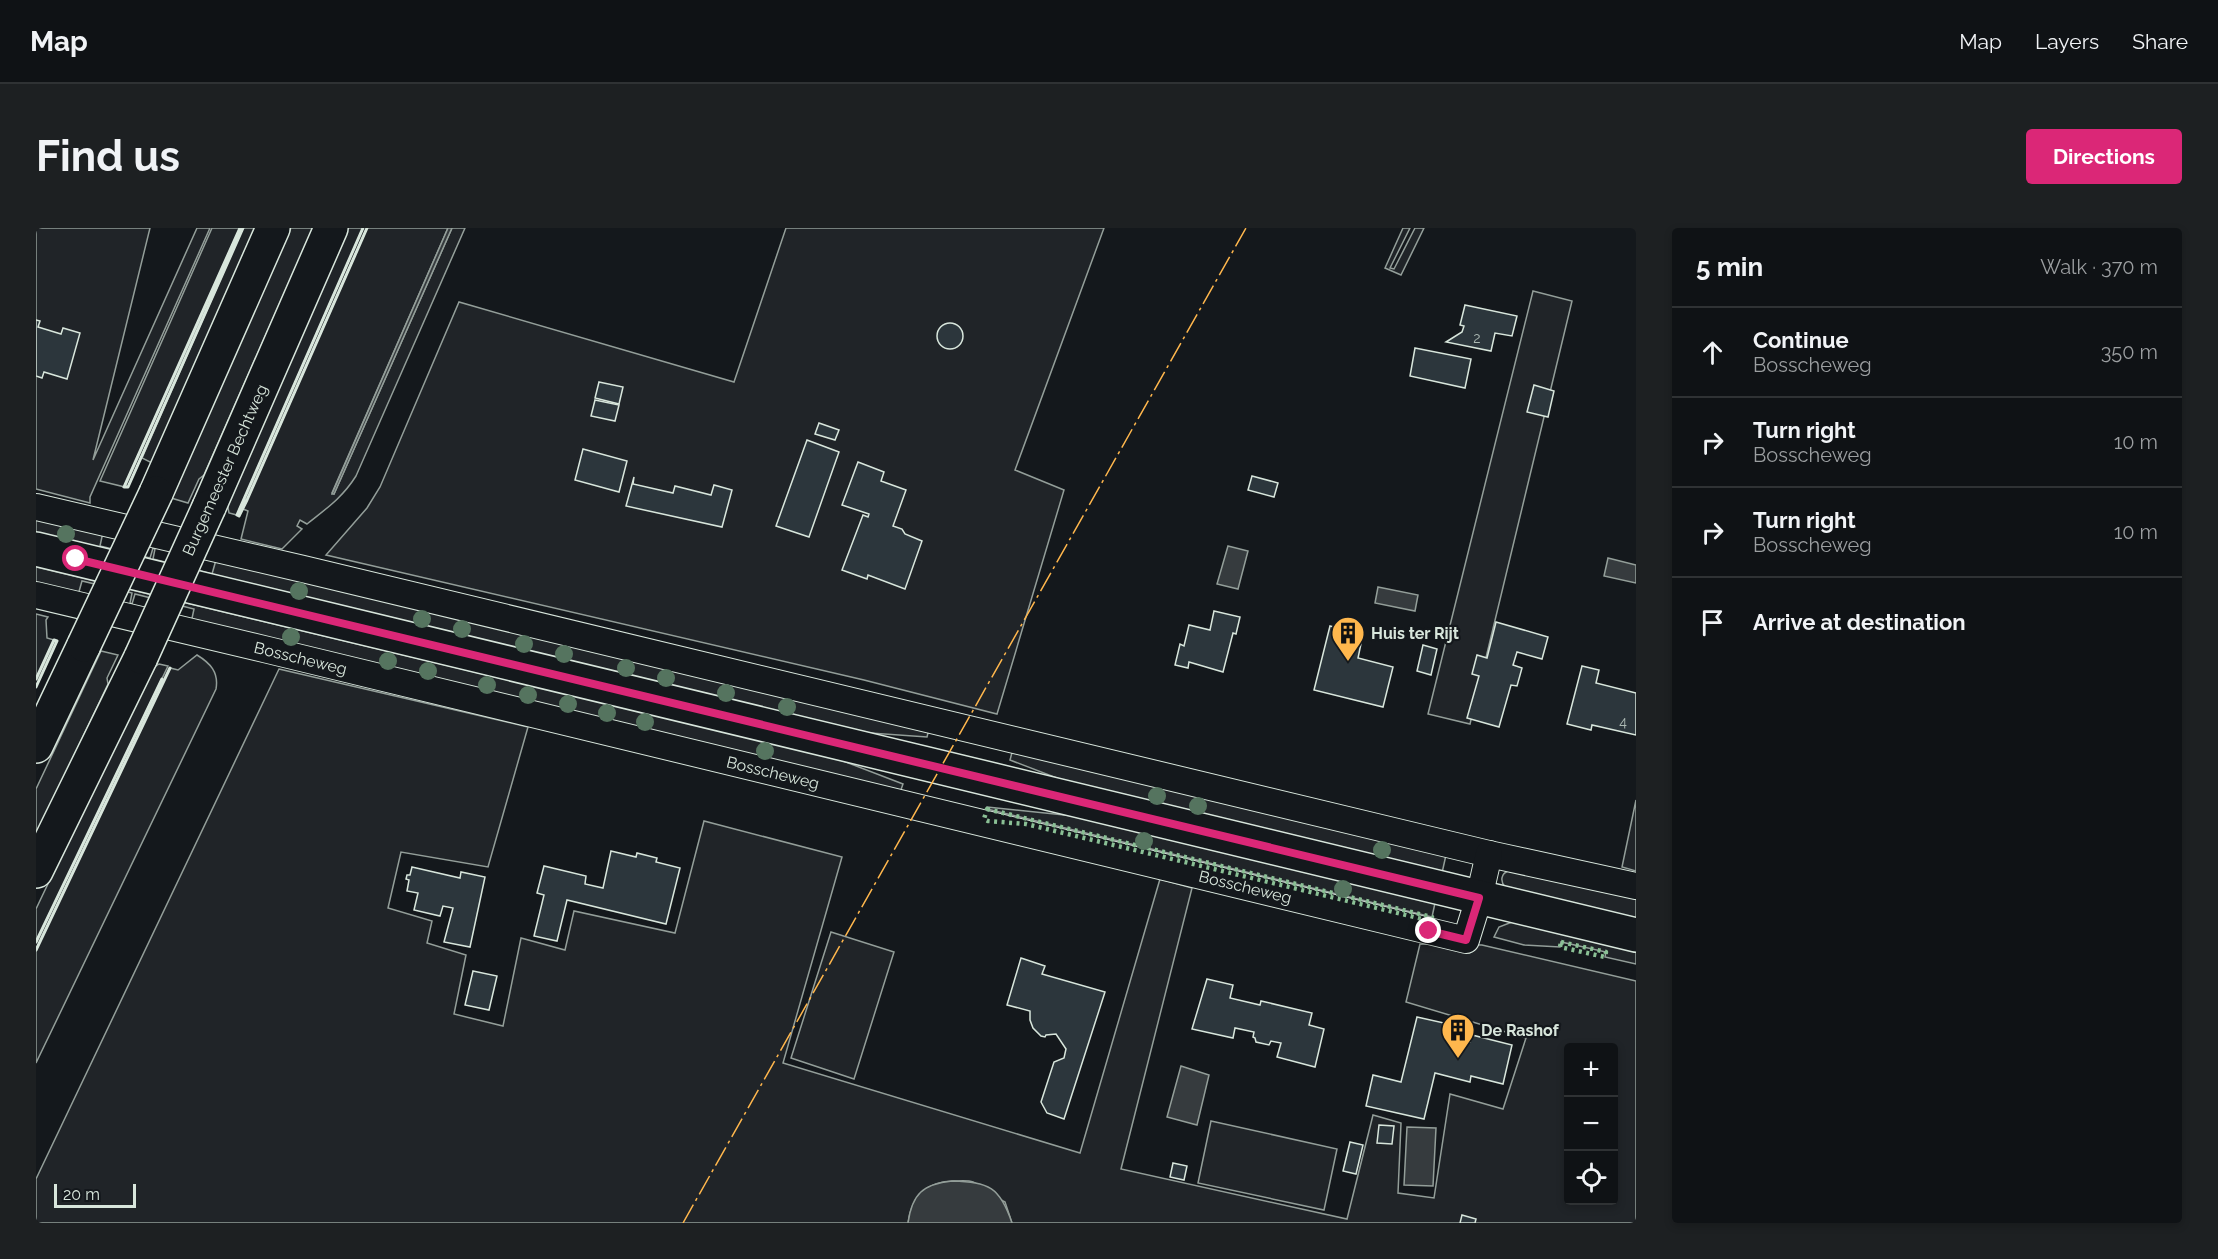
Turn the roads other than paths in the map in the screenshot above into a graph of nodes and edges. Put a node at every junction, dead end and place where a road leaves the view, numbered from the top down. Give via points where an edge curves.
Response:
1 (273, 228) edge
2 (331, 228) edge
3 (36, 507) edge
4 (36, 549) edge
5 (36, 595) edge
6 (36, 746) edge
7 (1489, 854) junction
8 (36, 871) edge
9 (1636, 886) edge
10 (1479, 898) junction
11 (1636, 935) edge

1 - 6 main road, bridge via 156,493
2 - 8 main road, Burgemeester Bechtweg, bridge via 141,657
3 - 7 street
4 - 10 main road
5 - 10 street, Bosscheweg via 1466,940
7 - 9 street
7 - 10 street, Bosscheweg
10 - 11 main road

